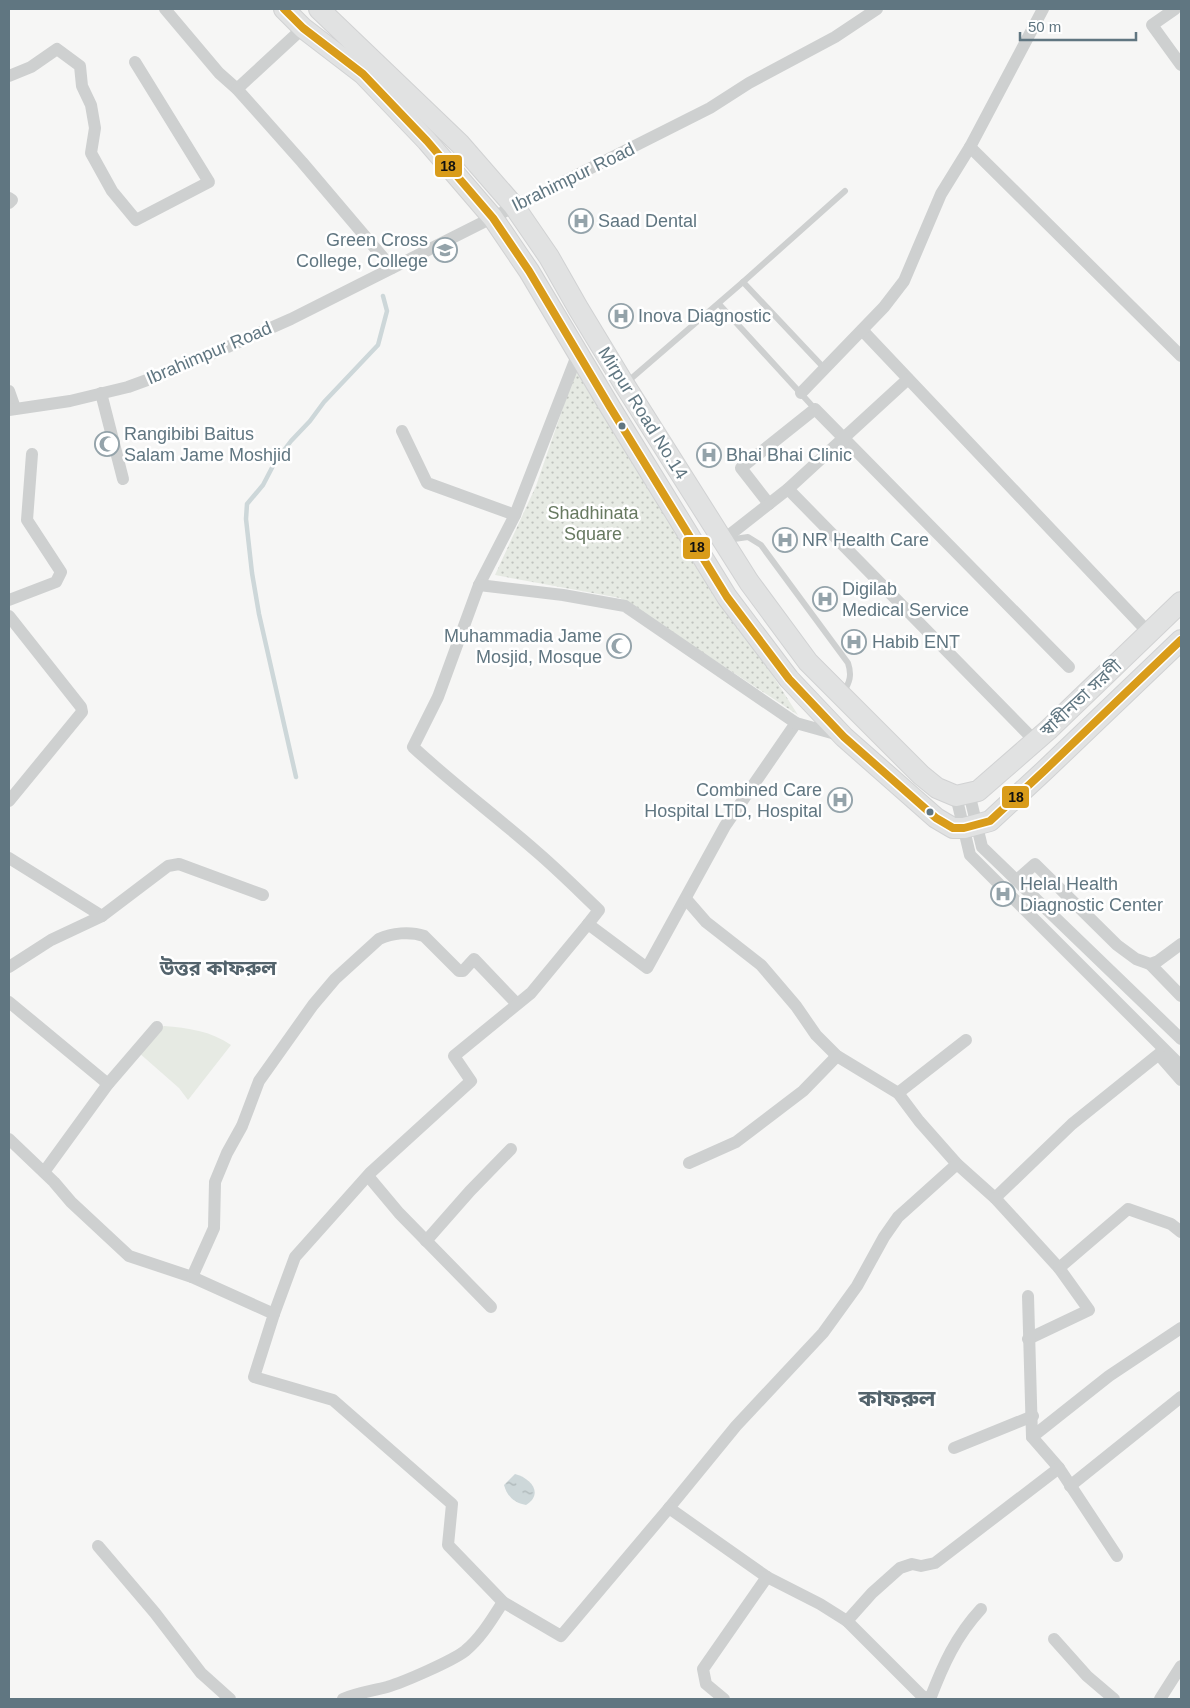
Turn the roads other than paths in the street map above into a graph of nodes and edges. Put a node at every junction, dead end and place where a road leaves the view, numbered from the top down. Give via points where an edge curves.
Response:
1 (165, 9) edge
2 (284, 9) edge
3 (319, 9) edge
4 (1043, 9) edge
5 (1175, 9) edge
6 (876, 10) edge
7 (303, 28) junction
8 (135, 62) dead end
9 (1181, 66) edge
10 (9, 76) edge
11 (237, 89) junction
12 (970, 147) junction
13 (845, 191) dead end
14 (9, 198) edge
15 (9, 203) edge
16 (514, 206) junction
17 (493, 218) junction
18 (392, 268) junction
19 (743, 282) junction
20 (719, 304) junction
21 (862, 330) junction
22 (578, 353) junction
23 (1181, 356) edge
24 (825, 369) junction
25 (908, 379) junction
26 (624, 384) junction
27 (9, 391) edge
28 (101, 393) junction
29 (801, 393) junction
30 (12, 409) edge
31 (815, 409) junction
32 (402, 431) dead end
33 (844, 438) junction
34 (32, 454) dead end
35 (124, 479) dead end
36 (788, 490) junction
37 (769, 504) junction
38 (514, 515) junction
39 (723, 540) junction
40 (479, 585) junction
41 (9, 600) edge
42 (1181, 602) edge
43 (9, 616) edge
44 (1149, 633) junction
45 (1181, 640) edge
46 (1069, 667) dead end
47 (842, 696) junction
48 (796, 723) junction
49 (844, 737) junction
50 (1035, 742) junction
51 (968, 793) junction
52 (10, 798) edge
53 (970, 826) junction
54 (9, 858) edge
55 (1018, 880) junction
56 (263, 895) dead end
57 (686, 899) junction
58 (102, 916) junction
59 (588, 924) junction
60 (1181, 944) edge
61 (1150, 964) junction
62 (9, 967) edge
63 (1181, 996) edge
64 (9, 1002) edge
65 (517, 1004) junction
66 (157, 1027) dead end
67 (1181, 1039) edge
68 (966, 1040) dead end
69 (1161, 1052) junction
70 (837, 1056) junction
71 (1181, 1066) edge
72 (1181, 1080) edge
73 (108, 1084) junction
74 (898, 1093) junction
75 (9, 1139) edge
76 (511, 1149) dead end
77 (689, 1163) dead end
78 (957, 1164) junction
79 (44, 1172) junction
80 (368, 1176) junction
81 (995, 1198) junction
82 (1181, 1232) edge
83 (426, 1241) junction
84 (1059, 1268) junction
85 (192, 1276) junction
86 (1028, 1296) dead end
87 (491, 1307) dead end
88 (274, 1314) junction
89 (1181, 1328) edge
90 (1028, 1339) junction
91 (1181, 1397) edge
92 (1032, 1416) junction
93 (1032, 1437) junction
94 (954, 1448) dead end
95 (1059, 1468) junction
96 (1070, 1486) junction
97 (669, 1508) junction
98 (98, 1546) dead end
99 (1117, 1556) dead end
100 (767, 1577) junction
101 (503, 1602) junction
102 (981, 1609) dead end
103 (847, 1621) junction
104 (1054, 1639) dead end
105 (1181, 1666) edge
106 (230, 1699) edge
107 (343, 1699) edge
108 (724, 1699) edge
109 (931, 1699) edge
110 (1114, 1699) edge
111 (1160, 1699) edge

1 - 11 street via 219,73
2 - 7 main road, Mirpur Road No.14
3 - 16 main road, Mirpur Road No.14 via 460,144
4 - 12 street
5 - 9 street via 1152,25
6 - 16 street, Ibrahimpur Road via 710,108
7 - 11 street
7 - 17 main road, Mirpur Road No.14 via 363,74 427,141
8 - 10 street via 209,182 136,220 112,191 91,153 95,128 91,105 82,86 80,66 57,49
11 - 18 street
12 - 21 street via 941,194 904,281
12 - 23 street
13 - 19 lane
14 - 15 street via 12,200
16 - 17 street, Ibrahimpur Road
16 - 26 main road, Mirpur Road No.14 via 549,257
17 - 18 street, Ibrahimpur Road
17 - 22 main road, Mirpur Road No.14
18 - 28 street, Ibrahimpur Road via 214,353 128,387
19 - 20 lane
19 - 24 lane
20 - 26 lane
20 - 29 lane
21 - 24 street
21 - 25 street
22 - 38 street
22 - 49 main road, Mirpur Road No.14 via 727,597 789,679
24 - 29 street
25 - 33 street
25 - 44 street
26 - 39 main road, Mirpur Road No.14
27 - 30 street
28 - 30 street, Ibrahimpur Road
28 - 35 street
29 - 31 lane
31 - 33 street
31 - 37 street via 741,468
32 - 38 street via 428,483
33 - 36 street
33 - 46 street
34 - 41 street via 27,520 61,572 56,582
36 - 37 street
36 - 50 street
37 - 39 street
38 - 40 street
39 - 47 main road, Mirpur Road No.14 via 749,582 808,662
39 - 47 lane via 748,537 761,545 848,663 851,672 849,684
40 - 48 street via 625,606
40 - 59 street via 438,696 413,748 538,852 598,910
42 - 44 main road, স্বাধীনতা সরণী
43 - 52 street via 81,706 82,712
44 - 50 main road, স্বাধীনতা সরণী
45 - 53 main road, স্বাধীনতা সরণী via 990,821
47 - 51 main road, Mirpur Road No.14 via 920,775 937,788
48 - 49 street
48 - 57 street via 725,826
49 - 53 main road, Mirpur Road No.14 via 936,818 953,828
50 - 51 main road, স্বাধীনতা সরণী
51 - 53 street
53 - 55 street via 982,847
53 - 69 street via 970,855
54 - 58 street
55 - 61 street via 1035,864 1118,945 1136,959
55 - 67 street
56 - 58 street via 179,864 168,866
57 - 59 street via 648,968
57 - 70 street via 706,922 761,965 816,1035
58 - 62 street via 51,940
59 - 65 street via 531,993
60 - 61 street
61 - 63 street
64 - 73 street
65 - 80 street via 454,1056 471,1081
65 - 85 street via 474,959 460,972 424,936 416,933 387,935 379,939 335,979 313,1005 259,1081 242,1126 214,1182 214,1228
66 - 73 street
68 - 74 street
69 - 71 street
69 - 72 street
69 - 81 street via 1072,1124
70 - 74 street
70 - 77 street via 803,1090 736,1142
73 - 79 street
74 - 78 street
75 - 79 street
76 - 83 street
78 - 81 street
78 - 97 street via 898,1217 857,1286 824,1333 736,1426
79 - 85 street via 129,1256
80 - 83 street
80 - 88 street via 295,1257
81 - 84 street
82 - 84 street via 1171,1224 1128,1209
83 - 87 street
84 - 90 street via 1089,1310
85 - 88 street
86 - 90 street
88 - 101 street via 254,1376 334,1400 452,1504 448,1545
89 - 93 street via 1108,1376
90 - 92 street
91 - 96 street
92 - 93 street
92 - 94 street
93 - 95 street
95 - 96 street
95 - 103 street via 935,1563 900,1568
96 - 99 street
97 - 100 street
97 - 101 street via 561,1636
98 - 106 street via 201,1673
100 - 103 street
100 - 108 street via 703,1669 706,1684
101 - 107 street via 475,1642 464,1652 390,1686
102 - 109 street via 966,1624 944,1662
103 - 109 street via 922,1696
104 - 110 street via 1087,1676
105 - 111 street

